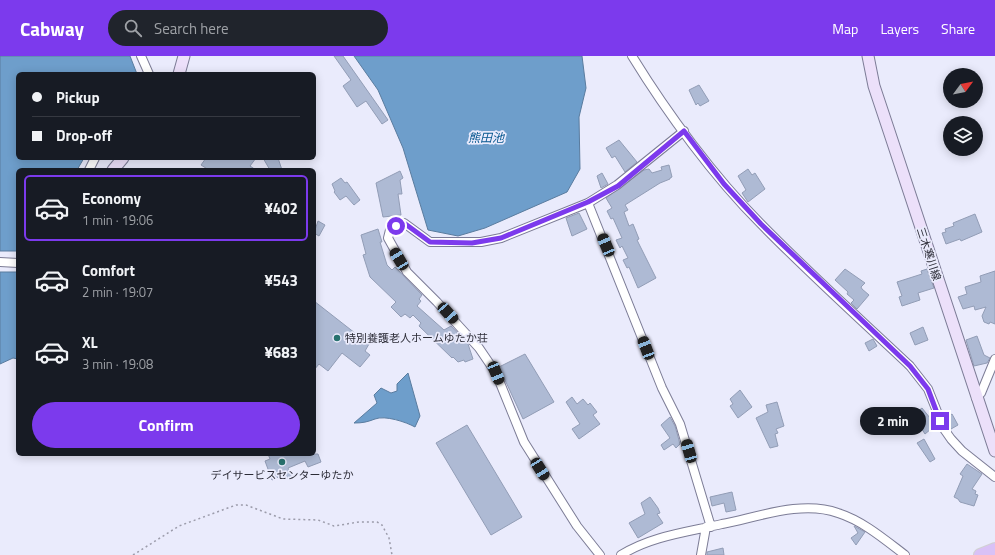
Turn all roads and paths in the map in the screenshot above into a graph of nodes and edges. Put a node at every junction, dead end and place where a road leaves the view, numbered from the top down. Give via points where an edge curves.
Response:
1 (141, 56) edge
2 (184, 56) edge
3 (632, 56) edge
4 (868, 56) edge
5 (148, 72) edge
6 (180, 72) edge
7 (684, 131) junction
8 (121, 160) edge
9 (115, 168) edge
10 (588, 202) junction
11 (0, 262) edge
12 (16, 263) edge
13 (995, 359) edge
14 (976, 398) junction
15 (995, 451) edge
16 (995, 477) edge
17 (708, 527) junction
18 (995, 549) edge
19 (133, 555) edge
20 (392, 555) edge
21 (600, 555) edge
22 (621, 555) edge
23 (701, 555) edge
24 (905, 555) edge
25 (980, 555) edge

1 - 5 street
2 - 6 main road
3 - 7 street
4 - 14 main road, 三木寒川線 via 874,86
7 - 10 street via 618,186
7 - 16 street via 724,184 761,224 910,366 928,389 944,429 951,439
8 - 9 main road
10 - 17 street via 662,388 680,424
10 - 21 street via 501,238 481,242 430,242 404,223 390,230 388,238 407,272 483,354 496,373 524,442 577,526
11 - 12 street
13 - 14 street via 981,393
14 - 15 main road, 三木寒川線
17 - 22 street via 639,545
17 - 23 street
17 - 24 street via 786,510 821,509 838,512 854,519
18 - 25 main road
19 - 20 path via 179,526 236,504 246,505 283,519 318,520 334,526 377,522 382,525 389,538

